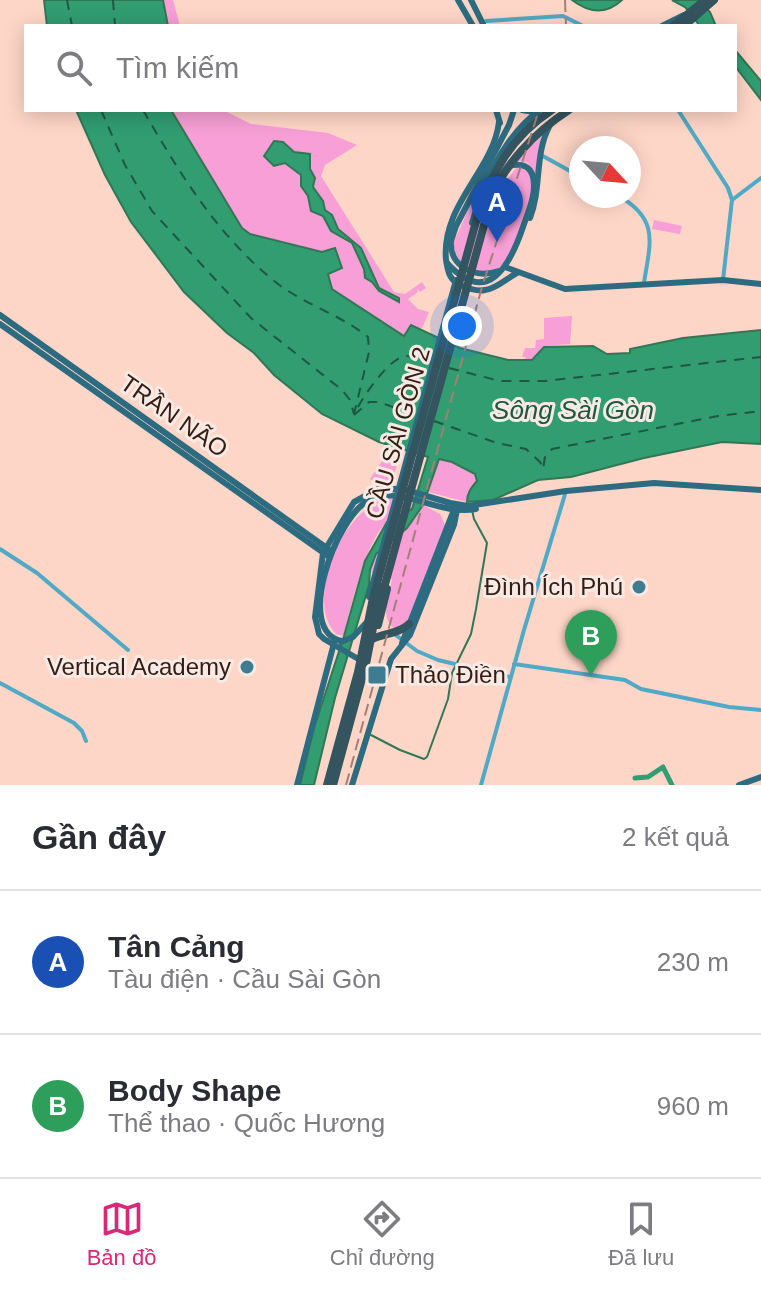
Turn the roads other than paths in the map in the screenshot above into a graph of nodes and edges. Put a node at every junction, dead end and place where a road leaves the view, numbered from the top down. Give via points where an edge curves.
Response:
1 (461, 0) edge
2 (473, 0) edge
3 (723, 0) edge
4 (708, 1) edge
5 (687, 21) edge
6 (481, 24) edge
7 (482, 24) edge
8 (491, 24) edge
9 (579, 24) edge
10 (496, 112) edge
11 (517, 112) edge
12 (538, 112) edge
13 (549, 112) edge
14 (566, 112) edge
15 (679, 112) edge
16 (499, 122) junction
17 (552, 122) junction
18 (504, 142) junction
19 (490, 147) junction
20 (539, 155) junction
21 (502, 161) junction
22 (569, 171) edge
23 (536, 177) junction
24 (761, 178) edge
25 (490, 188) junction
26 (732, 200) junction
27 (636, 208) edge
28 (447, 263) junction
29 (511, 270) junction
30 (723, 280) junction
31 (644, 283) junction
32 (761, 284) edge
33 (0, 315) edge
34 (0, 324) edge
35 (26, 338) junction
36 (761, 490) edge
37 (566, 491) junction
38 (429, 501) junction
39 (437, 508) junction
40 (456, 508) junction
41 (469, 508) junction
42 (450, 526) junction
43 (0, 549) edge
44 (327, 552) junction
45 (384, 588) junction
46 (374, 605) junction
47 (367, 622) junction
48 (409, 624) junction
49 (391, 631) junction
50 (372, 638) junction
51 (404, 642) junction
52 (336, 645) junction
53 (128, 650) dead end
54 (360, 662) junction
55 (514, 664) junction
56 (511, 678) junction
57 (0, 683) edge
58 (761, 710) edge
59 (86, 741) dead end
60 (761, 777) edge
61 (297, 785) edge
62 (325, 785) edge
63 (336, 785) edge
64 (352, 785) edge
65 (481, 785) edge
66 (739, 785) edge

1 - 6 main road
2 - 7 main road
3 - 4 main road
4 - 5 highway
8 - 9 street via 563,16
10 - 16 main road
11 - 29 main road, bridge via 451,241 454,261 469,270
12 - 18 main road
13 - 21 highway via 521,134
14 - 17 highway
15 - 26 street
16 - 18 main road
16 - 19 main road
17 - 20 main road
17 - 21 highway
18 - 19 main road
18 - 21 highway
19 - 21 main road
19 - 28 main road via 448,229
20 - 22 street
20 - 23 main road
21 - 23 main road via 525,166
21 - 25 highway
23 - 29 main road
24 - 26 street
25 - 45 highway, bridge via 489,208
25 - 46 highway, CẦU SÀI GÒN 2, bridge
26 - 30 street
27 - 31 street via 648,224 651,245
28 - 29 main road via 481,281
28 - 29 main road via 448,275 469,288 489,289
29 - 31 main road via 565,289
30 - 31 main road
30 - 32 main road
33 - 35 main road, TRẦN NÃO
34 - 35 main road, TRẦN NÃO
35 - 44 main road, TRẦN NÃO
36 - 37 main road via 658,483
37 - 41 main road
37 - 55 street
38 - 39 main road
38 - 40 main road
38 - 44 main road via 388,495 362,504
38 - 44 main road via 396,487 359,498
39 - 40 main road
39 - 42 main road
40 - 41 main road
40 - 42 main road
41 - 42 main road
42 - 48 main road
42 - 51 main road
43 - 53 street via 37,573
44 - 52 main road via 321,614
45 - 46 highway
45 - 50 highway
46 - 47 highway
46 - 49 highway
46 - 50 highway
47 - 52 main road
47 - 54 highway
48 - 49 highway
48 - 51 main road
49 - 50 highway
49 - 51 street
50 - 63 highway
51 - 56 street via 453,665
51 - 64 main road via 381,685
52 - 54 main road
52 - 61 main road
54 - 62 highway
55 - 56 street
55 - 58 street via 625,680 641,689
56 - 65 street
57 - 59 street via 74,723
60 - 66 main road

